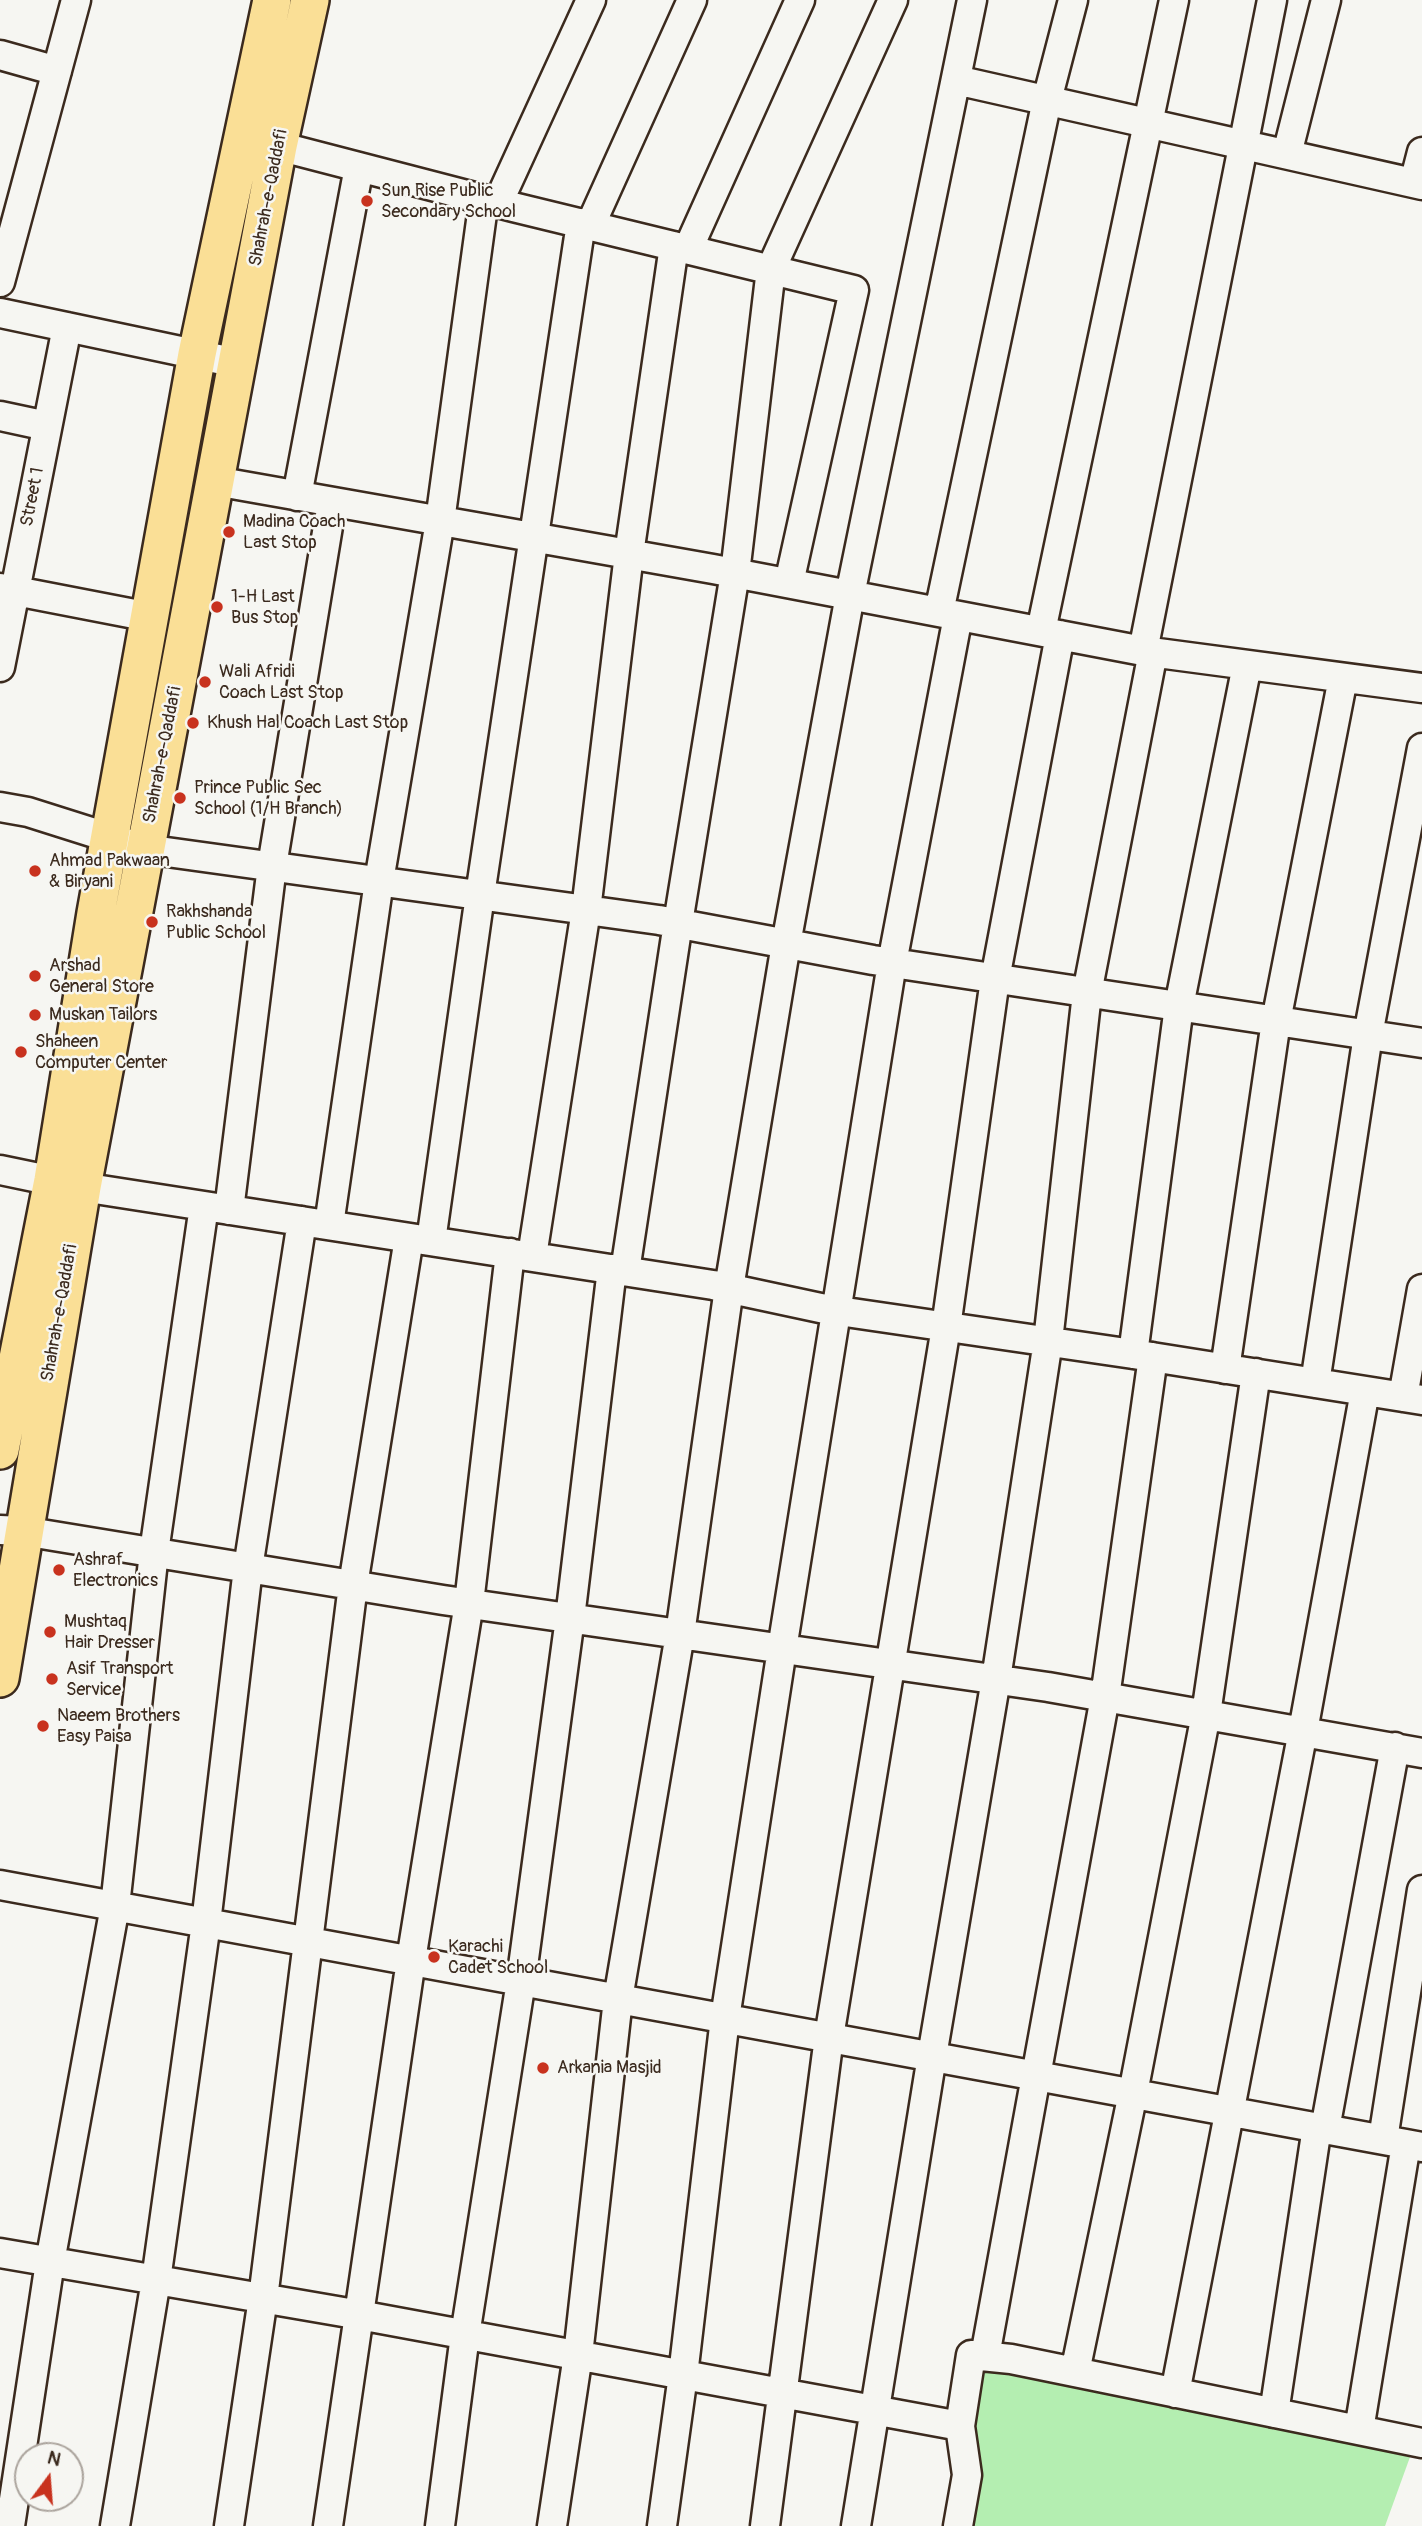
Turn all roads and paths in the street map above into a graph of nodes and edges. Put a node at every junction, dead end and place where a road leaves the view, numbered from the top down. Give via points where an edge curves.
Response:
1 (76, 0) edge
2 (272, 0) edge
3 (310, 0) edge
4 (590, 0) edge
5 (692, 0) edge
6 (800, 0) edge
7 (893, 0) edge
8 (972, 0) edge
9 (1073, 0) edge
10 (1174, 0) edge
11 (1272, 0) edge
12 (1326, 0) edge
13 (0, 55) edge
14 (57, 71) junction
15 (956, 80) junction
16 (1047, 100) junction
17 (1148, 123) junction
18 (1243, 144) junction
19 (278, 146) junction
20 (1422, 152) edge
21 (1287, 154) junction
22 (359, 167) junction
23 (1418, 184) edge
24 (491, 201) junction
25 (586, 225) junction
26 (681, 248) junction
27 (771, 270) junction
28 (0, 282) edge
29 (0, 313) edge
30 (67, 327) junction
31 (197, 354) junction
32 (237, 363) junction
33 (0, 416) edge
34 (47, 426) junction
35 (215, 481) junction
36 (297, 496) junction
37 (332, 502) junction
38 (440, 521) junction
39 (535, 538) junction
40 (629, 554) junction
41 (735, 573) junction
42 (789, 583) junction
43 (7, 589) edge
44 (850, 595) junction
45 (948, 614) junction
46 (150, 617) junction
47 (1050, 633) junction
48 (1148, 652) junction
49 (1247, 665) junction
50 (0, 667) edge
51 (1343, 678) junction
52 (1422, 688) edge
53 (1422, 748) edge
54 (0, 807) edge
55 (110, 836) junction
56 (145, 849) junction
57 (272, 866) junction
58 (379, 881) junction
59 (480, 895) junction
60 (586, 910) junction
61 (678, 923) junction
62 (786, 944) junction
63 (892, 963) junction
64 (995, 979) junction
65 (1087, 993) junction
66 (1178, 1006) junction
67 (1276, 1021) junction
68 (1368, 1035) junction
69 (1422, 1043) edge
70 (0, 1170) edge
71 (67, 1184) junction
72 (217, 1208) junction
73 (316, 1223) junction
74 (420, 1239) junction
75 (521, 1255) junction
76 (618, 1270) junction
77 (729, 1288) junction
78 (1422, 1289) edge
79 (837, 1311) junction
80 (946, 1327) junction
81 (1048, 1341) junction
82 (1143, 1355) junction
83 (1225, 1369) junction
84 (1256, 1373) junction
85 (1315, 1383) junction
86 (1365, 1391) junction
87 (1412, 1399) edge
88 (0, 1450) edge
89 (12, 1531) edge
90 (154, 1552) junction
91 (248, 1568) junction
92 (353, 1585) junction
93 (470, 1603) junction
94 (570, 1618) junction
95 (680, 1634) junction
96 (782, 1648) junction
97 (891, 1664) junction
98 (0, 1678) edge
99 (996, 1679) junction
100 (1105, 1697) junction
101 (1206, 1714) junction
102 (1303, 1731) junction
103 (1415, 1749) edge
104 (0, 1885) edge
105 (1422, 1889) edge
106 (115, 1906) junction
107 (206, 1923) junction
108 (307, 1941) junction
109 (411, 1960) junction
110 (521, 1981) junction
111 (618, 1999) junction
112 (725, 2018) junction
113 (829, 2038) junction
114 (932, 2056) junction
115 (1035, 2075) junction
116 (1133, 2093) junction
117 (1228, 2111) junction
118 (1321, 2128) junction
119 (1404, 2143) edge
120 (0, 2253) edge
121 (50, 2262) junction
122 (156, 2280) junction
123 (263, 2298) junction
124 (359, 2315) junction
125 (465, 2335) junction
126 (578, 2355) junction
127 (985, 2356) junction
128 (1075, 2372) junction
129 (683, 2375) junction
130 (1175, 2393) junction
131 (783, 2394) junction
132 (876, 2411) junction
133 (1274, 2413) junction
134 (960, 2426) junction
135 (1359, 2430) junction
136 (1422, 2443) edge
137 (10, 2526) edge
138 (115, 2526) edge
139 (229, 2526) edge
140 (328, 2526) edge
141 (440, 2526) edge
142 (552, 2526) edge
143 (662, 2526) edge
144 (765, 2526) edge
145 (856, 2526) edge
146 (958, 2526) edge

1 - 14 street
2 - 31 main road, Shahrah-e-Qaddafi
3 - 19 main road, Shahrah-e-Qaddafi
4 - 24 street
5 - 25 street
6 - 26 street
7 - 27 street
8 - 15 street
9 - 16 street
10 - 17 street
11 - 18 street
12 - 21 street
13 - 14 street
14 - 28 street
15 - 16 street
15 - 44 street
16 - 17 street
16 - 45 street
17 - 18 street
17 - 47 street
18 - 21 street
18 - 48 street
19 - 22 street
19 - 32 main road, Shahrah-e-Qaddafi
20 - 23 street
21 - 23 street
22 - 24 street
22 - 36 street
24 - 25 street
24 - 38 street
25 - 26 street
25 - 39 street
26 - 27 street
26 - 40 street
27 - 41 street
27 - 42 street via 854,290
29 - 30 street
30 - 31 street
30 - 34 street, Street 1
31 - 32 street
31 - 46 main road, Shahrah-e-Qaddafi
32 - 35 main road, Shahrah-e-Qaddafi
33 - 34 street
34 - 43 street, Street 1
35 - 36 street
35 - 56 main road, Shahrah-e-Qaddafi
36 - 37 street
37 - 38 street
37 - 57 street
38 - 39 street
38 - 58 street
39 - 40 street
39 - 59 street
40 - 41 street
40 - 60 street
41 - 42 street
41 - 61 street
42 - 44 street
43 - 46 street
43 - 50 street, Street 1
44 - 45 street
44 - 62 street
45 - 47 street
45 - 63 street
46 - 55 main road, Shahrah-e-Qaddafi
47 - 48 street
47 - 64 street
48 - 49 street
48 - 65 street
49 - 51 street
49 - 66 street
51 - 52 street
51 - 67 street
53 - 68 street
54 - 55 street
55 - 56 street
55 - 71 main road, Shahrah-e-Qaddafi
56 - 57 street
56 - 71 main road, Shahrah-e-Qaddafi
57 - 58 street
57 - 72 street
58 - 59 street
58 - 73 street
59 - 60 street
59 - 74 street
60 - 61 street
60 - 75 street
61 - 62 street
61 - 76 street
62 - 63 street
62 - 77 street
63 - 64 street
63 - 79 street
64 - 65 street
64 - 80 street
65 - 66 street
65 - 81 street
66 - 67 street
66 - 82 street
67 - 68 street
67 - 83 street
68 - 69 street
68 - 85 street
70 - 71 street
71 - 72 street
71 - 88 main road, Shahrah-e-Qaddafi
71 - 89 main road, Shahrah-e-Qaddafi
72 - 73 street
72 - 90 street
73 - 74 street
73 - 91 street
74 - 75 street
74 - 92 street
75 - 76 street
75 - 93 street
76 - 77 street
76 - 94 street
77 - 79 street
77 - 95 street
78 - 87 street
79 - 80 street
79 - 96 street
80 - 81 street
80 - 97 street
81 - 82 street
81 - 99 street
82 - 83 street
82 - 100 street
83 - 84 street
84 - 85 street
84 - 101 street
85 - 86 street
86 - 87 street
86 - 102 street
89 - 90 street
89 - 98 main road, Shahrah-e-Qaddafi
90 - 91 street
90 - 106 street
91 - 92 street
91 - 107 street
92 - 93 street
92 - 108 street
93 - 94 street
93 - 109 street
94 - 95 street
94 - 110 street
95 - 96 street
95 - 111 street
96 - 97 street
96 - 112 street
97 - 99 street
97 - 113 street
99 - 100 street
99 - 114 street
100 - 101 street
100 - 115 street
101 - 102 street
101 - 116 street
102 - 103 street
102 - 117 street
103 - 118 street
104 - 106 street
105 - 119 street
106 - 107 street
106 - 121 street
107 - 108 street
107 - 122 street
108 - 109 street
108 - 123 street
109 - 110 street
109 - 124 street
110 - 111 street
110 - 125 street
111 - 112 street
111 - 126 street
112 - 113 street
112 - 129 street
113 - 114 street
113 - 131 street
114 - 115 street
114 - 132 street
115 - 116 street
115 - 127 street
116 - 117 street
116 - 128 street
117 - 118 street
117 - 130 street
118 - 119 street
118 - 133 street
119 - 135 street
120 - 121 street
121 - 122 street
121 - 137 street
122 - 123 street
122 - 138 street
123 - 124 street
123 - 139 street
124 - 125 street
124 - 140 street
125 - 126 street
125 - 141 street
126 - 129 street
126 - 142 street
127 - 128 street
127 - 134 street via 971,2355
128 - 130 street
129 - 131 street
129 - 143 street
130 - 133 street
131 - 132 street
131 - 144 street
132 - 134 street
132 - 145 street
133 - 135 street
134 - 146 street via 967,2476
135 - 136 street

